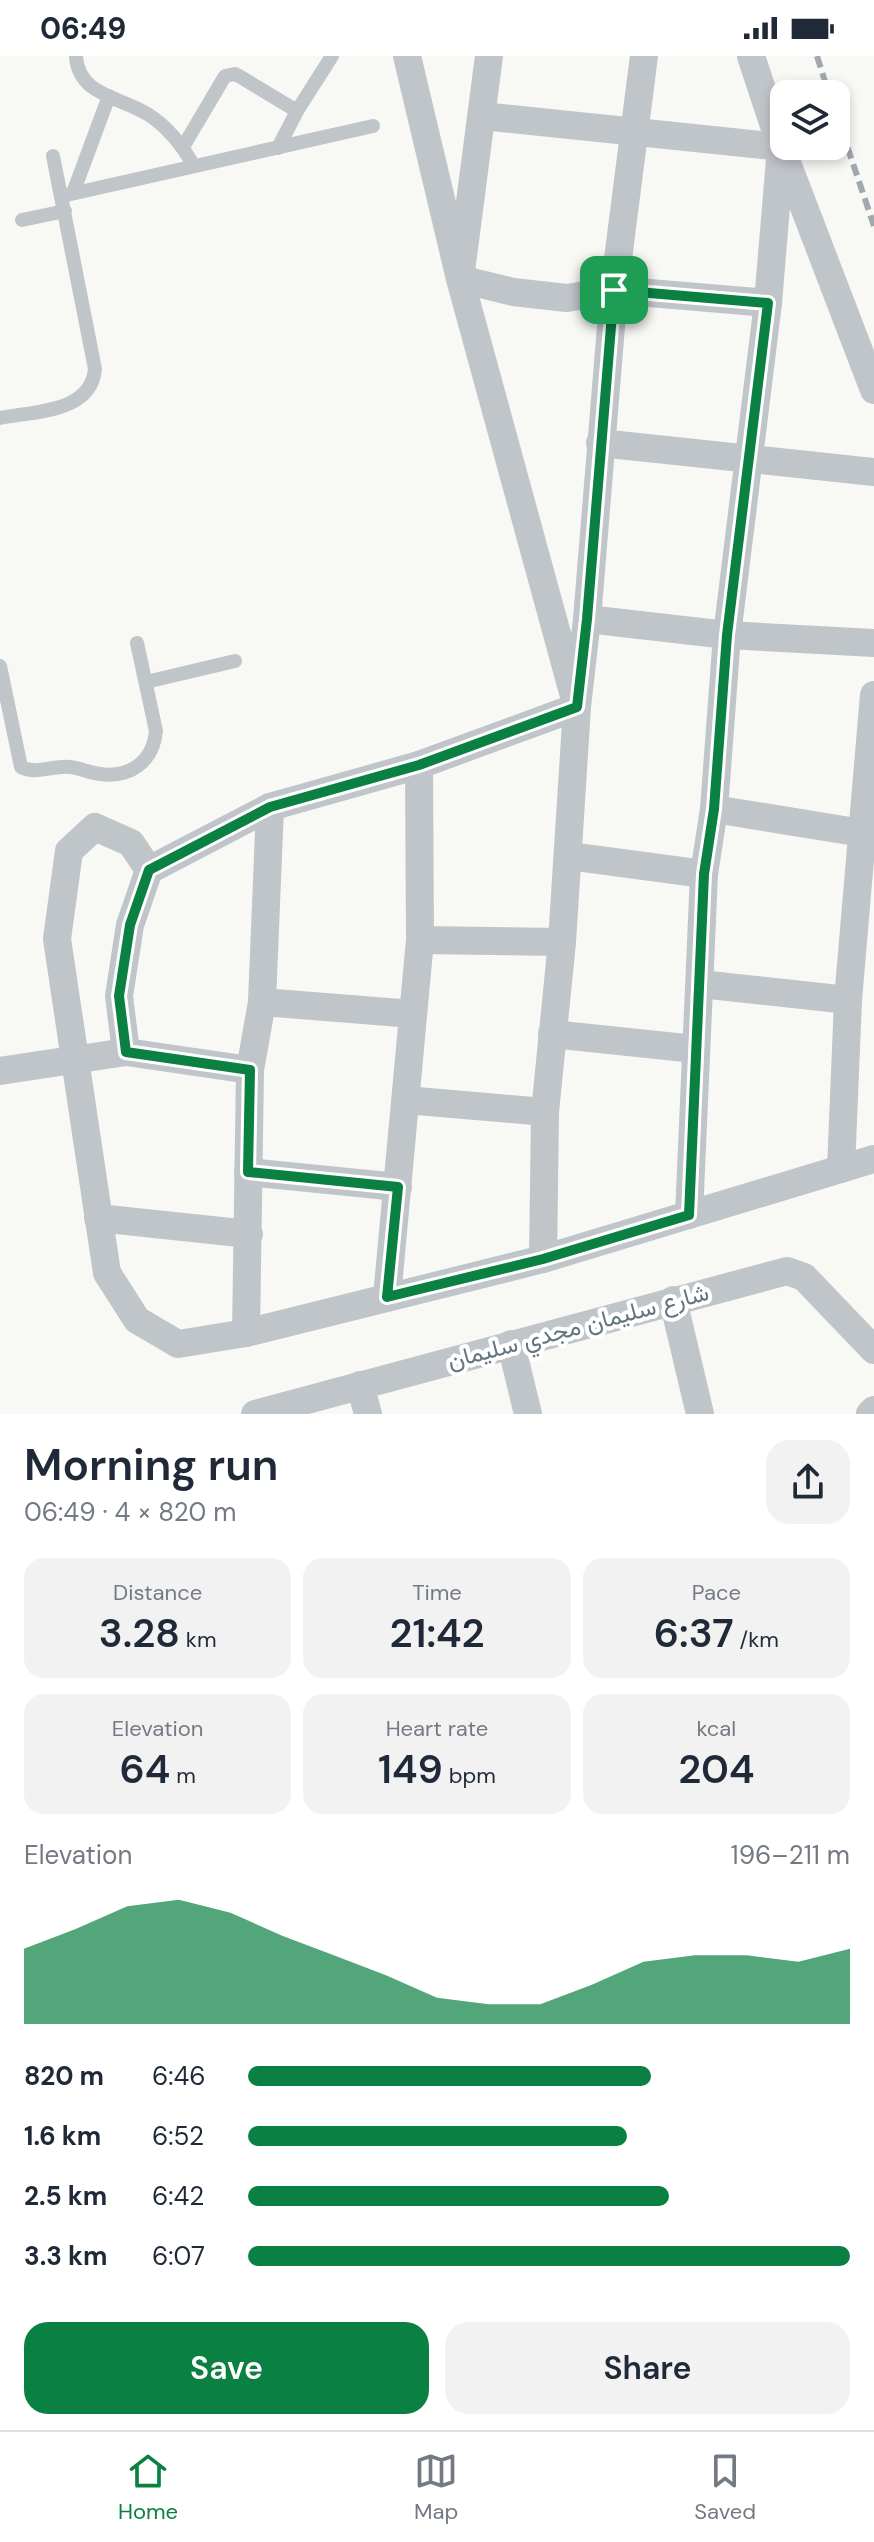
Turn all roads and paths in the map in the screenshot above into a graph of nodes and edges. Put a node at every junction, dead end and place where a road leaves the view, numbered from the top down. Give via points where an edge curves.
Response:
1 (76, 56) edge
2 (332, 56) edge
3 (407, 56) edge
4 (489, 56) edge
5 (644, 56) edge
6 (751, 56) edge
7 (109, 96) junction
8 (297, 111) junction
9 (770, 114) edge
10 (483, 116) junction
11 (373, 126) dead end
12 (636, 130) junction
13 (770, 146) edge
14 (183, 147) junction
15 (278, 148) junction
16 (53, 156) dead end
17 (780, 160) edge
18 (786, 160) edge
19 (194, 166) junction
20 (67, 200) junction
21 (22, 220) dead end
22 (460, 279) junction
23 (614, 290) junction
24 (768, 303) junction
25 (874, 390) edge
26 (0, 418) edge
27 (600, 443) junction
28 (749, 459) junction
29 (874, 472) edge
30 (587, 619) junction
31 (727, 635) junction
32 (137, 643) dead end
33 (874, 643) edge
34 (235, 661) dead end
35 (0, 666) edge
36 (146, 682) junction
37 (874, 695) edge
38 (577, 707) junction
39 (7, 735) edge
40 (871, 741) edge
41 (419, 765) junction
42 (270, 807) junction
43 (714, 809) junction
44 (862, 833) junction
45 (569, 856) junction
46 (149, 870) junction
47 (704, 874) junction
48 (864, 914) edge
49 (420, 940) junction
50 (562, 942) junction
51 (700, 984) junction
52 (848, 1000) junction
53 (262, 1002) junction
54 (413, 1014) junction
55 (552, 1034) junction
56 (695, 1049) junction
57 (126, 1052) junction
58 (74, 1060) junction
59 (250, 1070) junction
60 (0, 1071) edge
61 (406, 1100) junction
62 (545, 1112) junction
63 (874, 1159) edge
64 (841, 1169) junction
65 (248, 1172) junction
66 (398, 1187) junction
67 (689, 1215) junction
68 (98, 1218) junction
69 (249, 1234) junction
70 (543, 1259) junction
71 (387, 1297) junction
72 (673, 1300) junction
73 (246, 1333) junction
74 (511, 1344) junction
75 (874, 1350) edge
76 (360, 1385) junction
77 (255, 1414) edge
78 (368, 1414) edge
79 (528, 1414) edge
80 (700, 1414) edge

1 - 7 lane via 87,84
2 - 8 lane
3 - 22 street
4 - 10 street
5 - 12 street
6 - 9 street
7 - 14 lane via 149,114
7 - 20 lane
8 - 14 lane via 230,74
8 - 15 lane
10 - 12 street
10 - 22 street
11 - 15 lane
12 - 13 street
12 - 23 street
14 - 19 lane
15 - 19 lane
16 - 20 lane
17 - 24 street
18 - 25 street
19 - 20 lane
20 - 21 lane
20 - 26 lane via 94,380 68,405
22 - 23 street via 567,298
22 - 38 street
23 - 24 street
23 - 27 street
24 - 28 street
27 - 28 street
27 - 30 street
28 - 29 street
28 - 31 street
30 - 31 street
30 - 38 street
31 - 33 street
31 - 43 street
32 - 36 lane
34 - 36 lane
35 - 39 lane
36 - 39 lane via 155,743 144,763 134,769 109,775 70,767 29,771 19,763
37 - 40 street
38 - 41 street
38 - 45 street
40 - 44 street
41 - 42 street
41 - 49 street
42 - 46 street
42 - 53 street
43 - 44 street
43 - 47 street
44 - 48 street
45 - 47 street
45 - 50 street
46 - 57 street via 130,925 119,996
46 - 58 street via 131,843 95,827 69,851 57,939
47 - 51 street
48 - 52 street
49 - 50 street
49 - 54 street
50 - 55 street
51 - 52 street
51 - 56 street
52 - 64 street
53 - 54 street
53 - 59 street
54 - 61 street
55 - 56 street
55 - 62 street
56 - 67 street
57 - 58 street
57 - 59 street
58 - 60 street
58 - 68 street
59 - 65 street
61 - 62 street
61 - 66 street
62 - 70 street
63 - 64 street
64 - 67 street
65 - 66 street
65 - 69 street
66 - 71 street
67 - 70 street
68 - 69 street
68 - 73 street via 107,1273 137,1320 178,1344
69 - 73 street
70 - 71 street
71 - 73 street
72 - 74 street, شارع سليمان مجدي سليمان
72 - 75 street, شارع سليمان مجدي سليمان via 793,1272 804,1277
72 - 80 street
74 - 76 street, شارع سليمان مجدي سليمان
74 - 79 street
76 - 77 street, شارع سليمان مجدي سليمان
76 - 78 street

